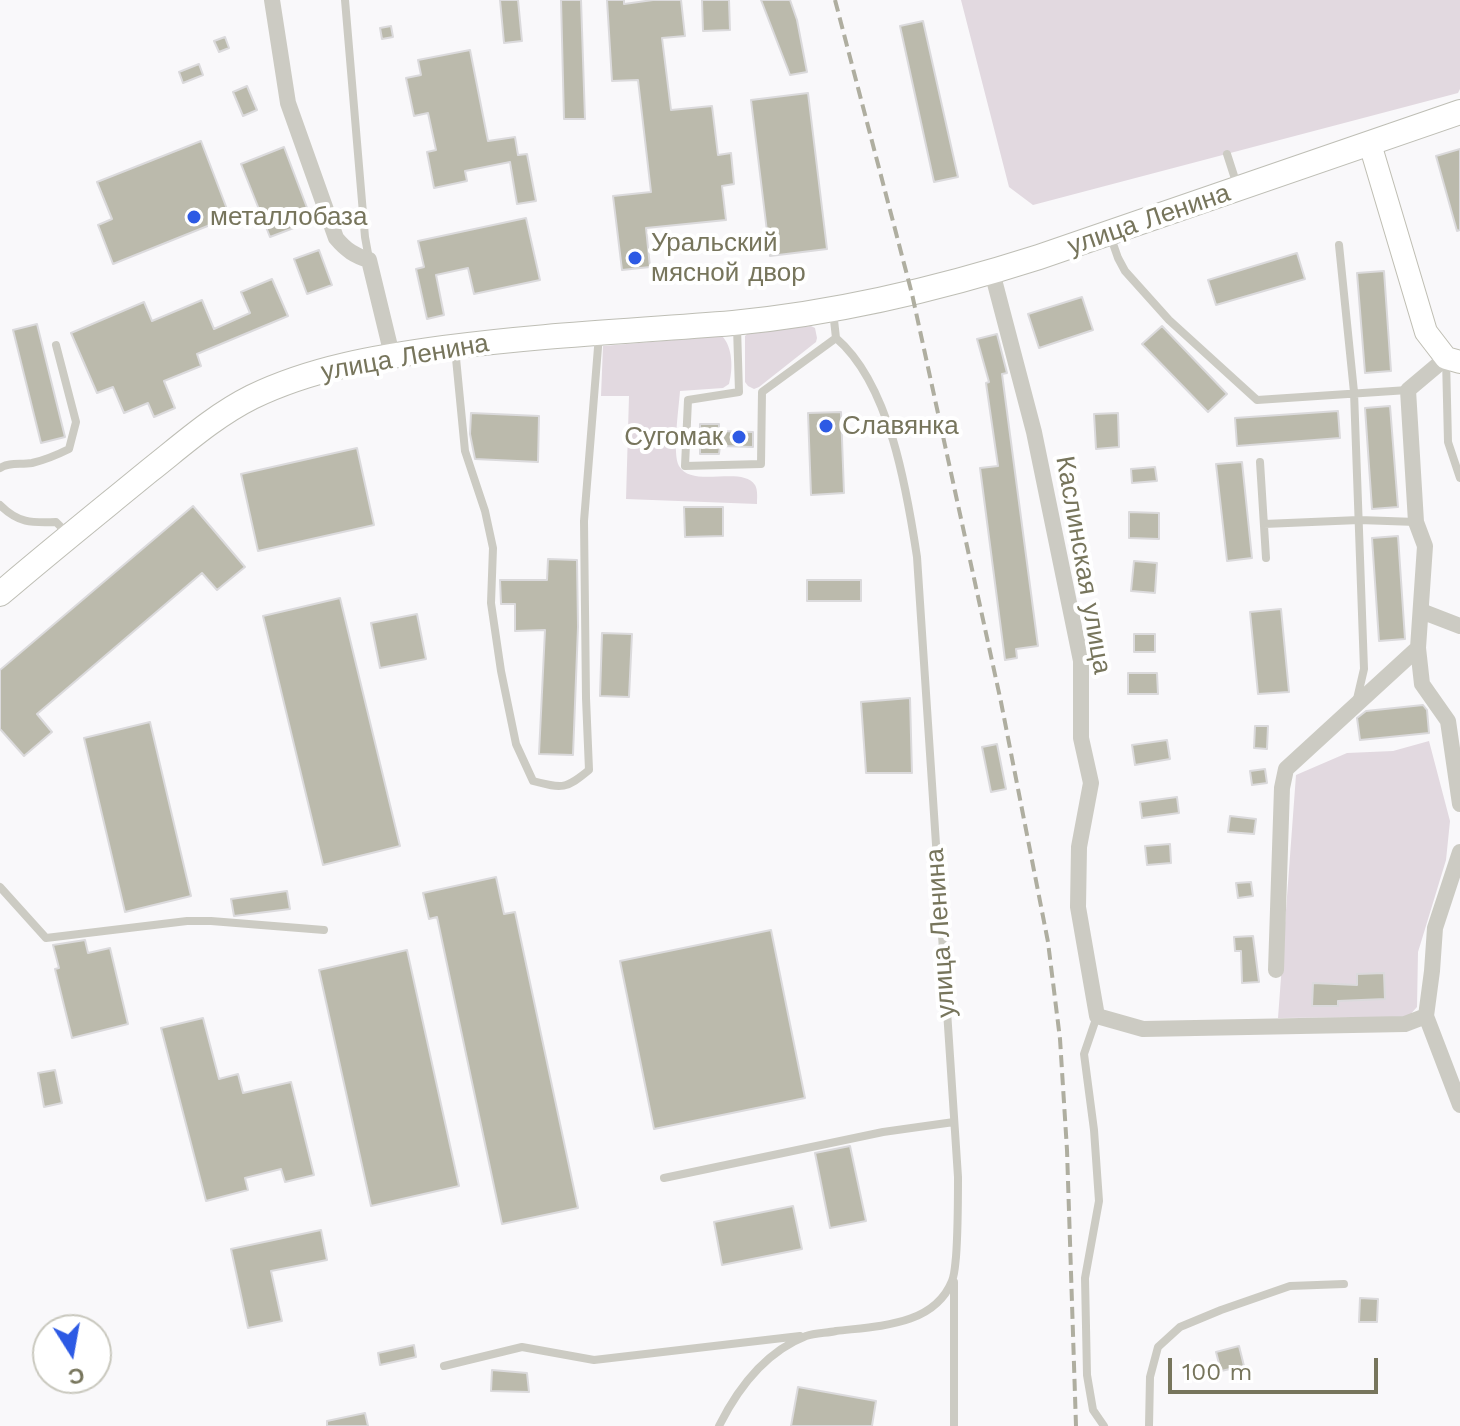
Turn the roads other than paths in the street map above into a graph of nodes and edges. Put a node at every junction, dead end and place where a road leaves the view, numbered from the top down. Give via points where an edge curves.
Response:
1 (272, 0) edge
2 (345, 0) edge
3 (1460, 112) edge
4 (1370, 144) junction
5 (1227, 154) dead end
6 (1238, 190) junction
7 (1109, 233) junction
8 (1339, 245) dead end
9 (369, 260) junction
10 (992, 272) junction
11 (833, 310) junction
12 (737, 322) junction
13 (599, 334) junction
14 (836, 338) junction
15 (56, 345) dead end
16 (455, 347) junction
17 (392, 355) junction
18 (1453, 360) edge
19 (1408, 390) junction
20 (1354, 392) junction
21 (1260, 462) dead end
22 (0, 468) edge
23 (1460, 478) edge
24 (0, 505) edge
25 (1359, 520) junction
26 (1416, 522) junction
27 (1264, 524) junction
28 (69, 536) junction
29 (1266, 558) dead end
30 (0, 594) edge
31 (1421, 611) junction
32 (1460, 623) edge
33 (1418, 648) junction
34 (1355, 705) junction
35 (1460, 804) edge
36 (1460, 852) edge
37 (0, 887) edge
38 (324, 930) dead end
39 (1276, 970) dead end
40 (1097, 1016) junction
41 (1426, 1016) junction
42 (1460, 1105) edge
43 (954, 1122) junction
44 (664, 1178) dead end
45 (954, 1277) junction
46 (1344, 1284) dead end
47 (809, 1335) junction
48 (444, 1366) dead end
49 (719, 1426) edge
50 (954, 1426) edge
51 (1104, 1426) edge
52 (1149, 1426) edge

1 - 9 street via 288,103 336,238 355,256
2 - 9 lane
3 - 4 main road, улица Ленина
4 - 6 main road, улица Ленина
4 - 18 main road via 1426,332
5 - 6 lane
6 - 7 main road, улица Ленина
7 - 10 main road, улица Ленина
7 - 20 lane via 1125,271 1169,320 1257,400
8 - 20 lane
9 - 17 street
10 - 11 main road, улица Ленина
10 - 40 street, Каслинская улица via 1034,432 1081,661 1081,738 1091,783 1079,847 1078,907
11 - 12 main road, улица Ленина
11 - 14 lane
12 - 13 main road, улица Ленина
12 - 14 lane via 739,392 688,400 685,466 761,464 762,392
13 - 16 main road, улица Ленина
13 - 16 lane via 584,521 589,770 569,786 533,781 516,744 491,603 493,548 465,451
14 - 43 lane, улица Ленина via 882,408 901,469 917,557
15 - 22 lane via 76,422 69,449
16 - 17 main road, улица Ленина
17 - 28 main road, улица Ленина via 337,367 250,398 206,426
18 - 19 street
18 - 23 lane via 1448,442
19 - 20 lane
19 - 26 street
20 - 25 lane
21 - 27 lane
24 - 28 lane via 12,517 56,522
25 - 26 lane
25 - 27 lane
25 - 34 lane via 1364,669
26 - 31 street via 1425,546
27 - 29 lane
28 - 30 main road, улица Ленина
31 - 32 street
31 - 33 street
33 - 34 street
33 - 35 street via 1422,684 1448,721
34 - 39 street via 1286,769
36 - 41 street via 1435,928
37 - 38 lane via 46,938 187,921
40 - 41 street via 1143,1029 1405,1024
40 - 51 lane via 1084,1054 1099,1201 1085,1278 1087,1375 1093,1410
41 - 42 street
43 - 44 lane
43 - 45 lane, улица Ленина
45 - 47 lane via 944,1298 900,1323
45 - 50 lane, улица Ленина
46 - 52 lane via 1290,1286 1180,1327 1158,1347 1150,1377
47 - 48 lane via 594,1360 522,1347
47 - 49 lane via 783,1347 758,1368

